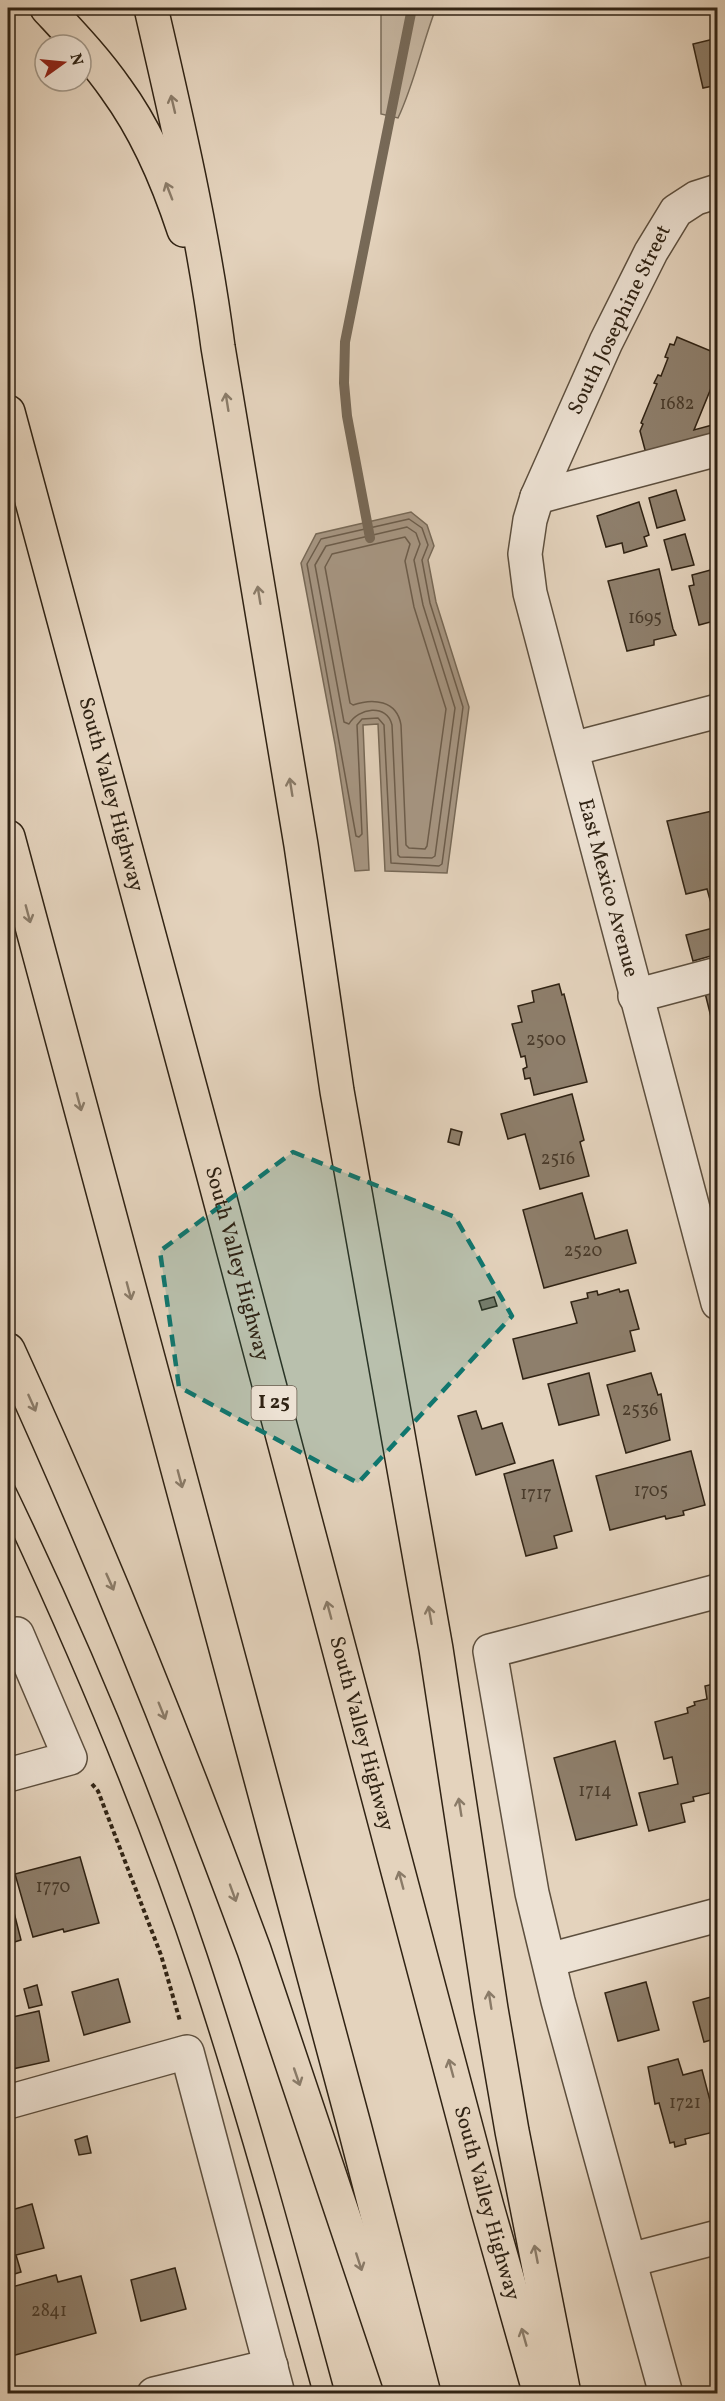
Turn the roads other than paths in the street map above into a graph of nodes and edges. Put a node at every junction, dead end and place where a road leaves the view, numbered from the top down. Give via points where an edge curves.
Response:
1 (47, 8) edge
2 (151, 8) edge
3 (717, 191) edge
4 (218, 347) junction
5 (8, 412) edge
6 (717, 449) edge
7 (542, 485) junction
8 (717, 711) edge
9 (572, 749) junction
10 (8, 837) edge
11 (717, 974) edge
12 (636, 996) junction
13 (709, 1234) edge
14 (717, 1303) edge
15 (8, 1350) edge
16 (717, 1591) edge
17 (17, 1634) dead end
18 (8, 1775) edge
19 (717, 1915) edge
20 (549, 1960) junction
21 (8, 2102) edge
22 (717, 2236) edge
23 (630, 2260) junction
24 (275, 2380) edge
25 (154, 2394) edge
26 (403, 2394) edge
27 (424, 2394) edge
28 (540, 2394) edge
29 (564, 2394) edge
30 (666, 2394) edge

4 -> 1 highway via 181,223 152,153 117,90
4 -> 2 highway via 196,205
3 - 7 street, South Josephine Street via 682,205 667,224 606,342
29 -> 4 highway via 491,2009 436,1649 337,1091 301,845
28 -> 5 highway, South Valley Highway / I 25
6 - 7 street
7 - 9 street, East Mexico Avenue via 526,536 526,571
8 - 9 street
9 - 12 street, East Mexico Avenue
10 -> 27 highway
11 - 12 street
12 - 13 street, East Mexico Avenue
13 - 14 street, East Mexico Avenue
15 -> 26 highway via 115,1593 222,1865
16 - 20 street via 490,1651 532,1893
17 - 18 street via 70,1758
19 - 20 street
20 - 23 street
21 - 24 street via 187,2052
22 - 23 street
23 - 30 street
24 - 25 street

